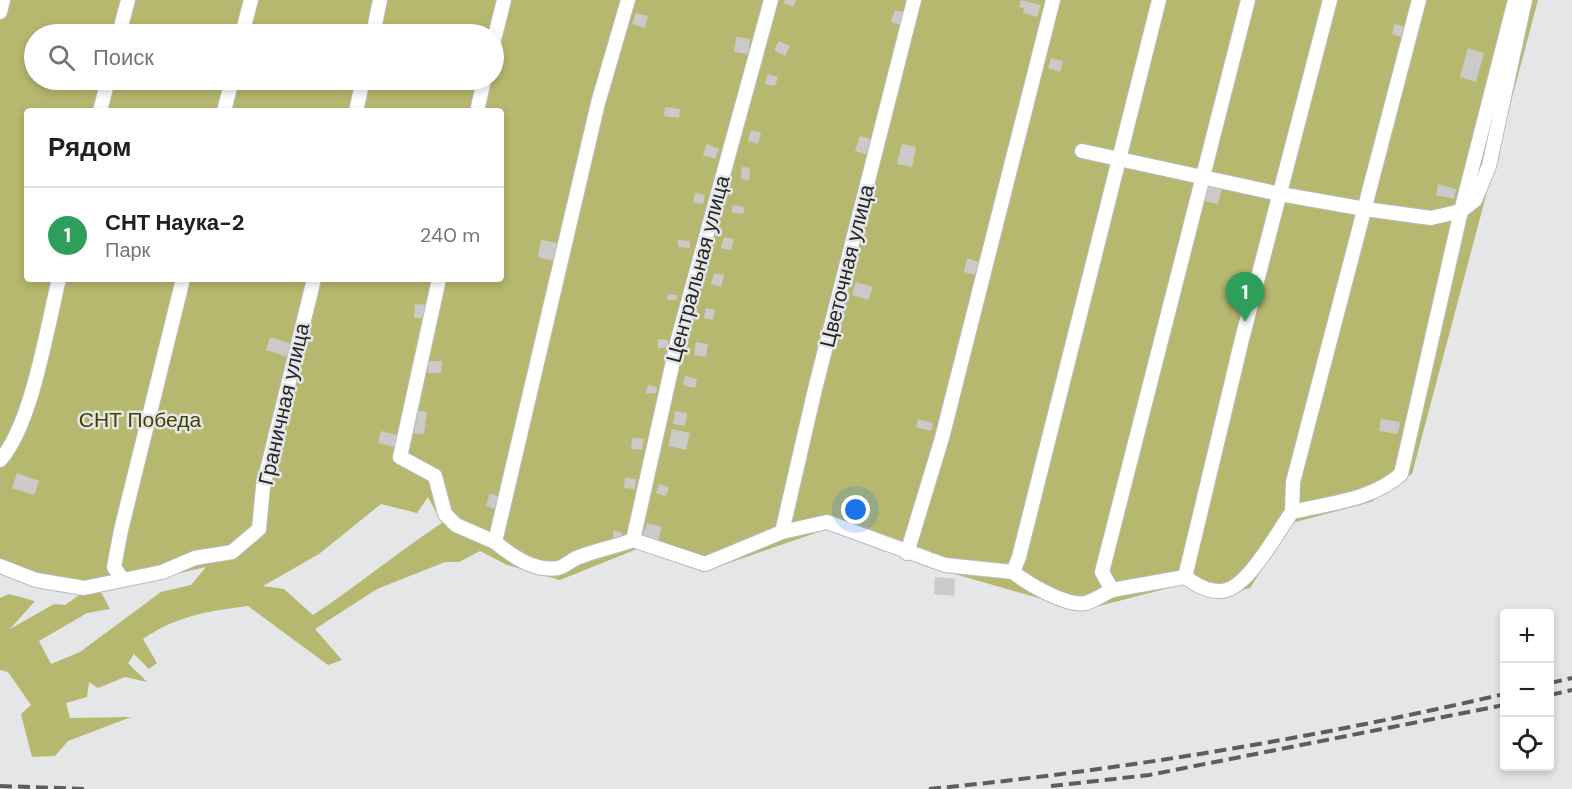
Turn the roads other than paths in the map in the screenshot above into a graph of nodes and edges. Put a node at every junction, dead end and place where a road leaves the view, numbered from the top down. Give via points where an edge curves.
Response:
1 (3, 0) edge
2 (128, 0) edge
3 (250, 0) edge
4 (380, 0) edge
5 (504, 0) edge
6 (628, 0) edge
7 (771, 0) edge
8 (914, 0) edge
9 (1053, 0) edge
10 (1159, 0) edge
11 (1248, 0) edge
12 (1330, 0) edge
13 (1419, 0) edge
14 (1515, 0) edge
15 (1525, 0) edge
16 (0, 12) edge
17 (122, 24) edge
18 (244, 24) edge
19 (375, 24) edge
20 (498, 24) edge
21 (105, 90) edge
22 (229, 90) edge
23 (361, 90) edge
24 (482, 90) edge
25 (101, 108) edge
26 (225, 108) edge
27 (357, 108) edge
28 (478, 108) edge
29 (1082, 151) dead end
30 (1118, 159) junction
31 (1202, 177) junction
32 (1280, 194) junction
33 (1365, 209) junction
34 (1461, 211) junction
35 (58, 282) edge
36 (182, 282) edge
37 (313, 282) edge
38 (438, 282) edge
39 (1, 458) edge
40 (1292, 512) junction
41 (782, 532) junction
42 (633, 540) junction
43 (495, 542) junction
44 (907, 553) junction
45 (0, 566) edge
46 (1012, 572) junction
47 (1185, 577) junction
48 (122, 579) junction
49 (1112, 590) junction

1 - 16 lane
2 - 17 lane
3 - 18 lane
4 - 19 lane
5 - 20 lane
6 - 43 lane via 598,103
7 - 42 lane, Центральная улица via 678,339
8 - 41 lane, Цветочная улица
9 - 44 lane via 942,438
10 - 30 lane
11 - 31 lane
12 - 32 lane
13 - 33 lane
14 - 34 lane
15 - 34 lane via 1489,166 1475,200
21 - 25 lane
22 - 26 lane
23 - 27 lane
24 - 28 lane
29 - 30 lane
30 - 31 lane
30 - 46 lane via 1019,557
31 - 32 lane
31 - 49 lane via 1102,572
32 - 33 lane
32 - 47 lane
33 - 34 lane via 1431,218
33 - 40 lane via 1293,483
34 - 40 lane via 1401,474 1386,487 1361,496
35 - 39 lane via 32,389 11,447
36 - 48 lane via 121,530 114,567
37 - 48 lane, Граничная улица via 263,487 259,529 232,552
38 - 43 lane via 400,457 435,476 445,514 456,525
40 - 47 lane via 1238,586 1221,592 1201,587
41 - 42 lane via 705,564
41 - 44 lane via 827,522
42 - 43 lane via 578,557 559,568 517,560
44 - 46 lane via 945,565
45 - 48 lane via 36,580 84,588
46 - 49 lane via 1068,602 1086,603
47 - 49 lane

